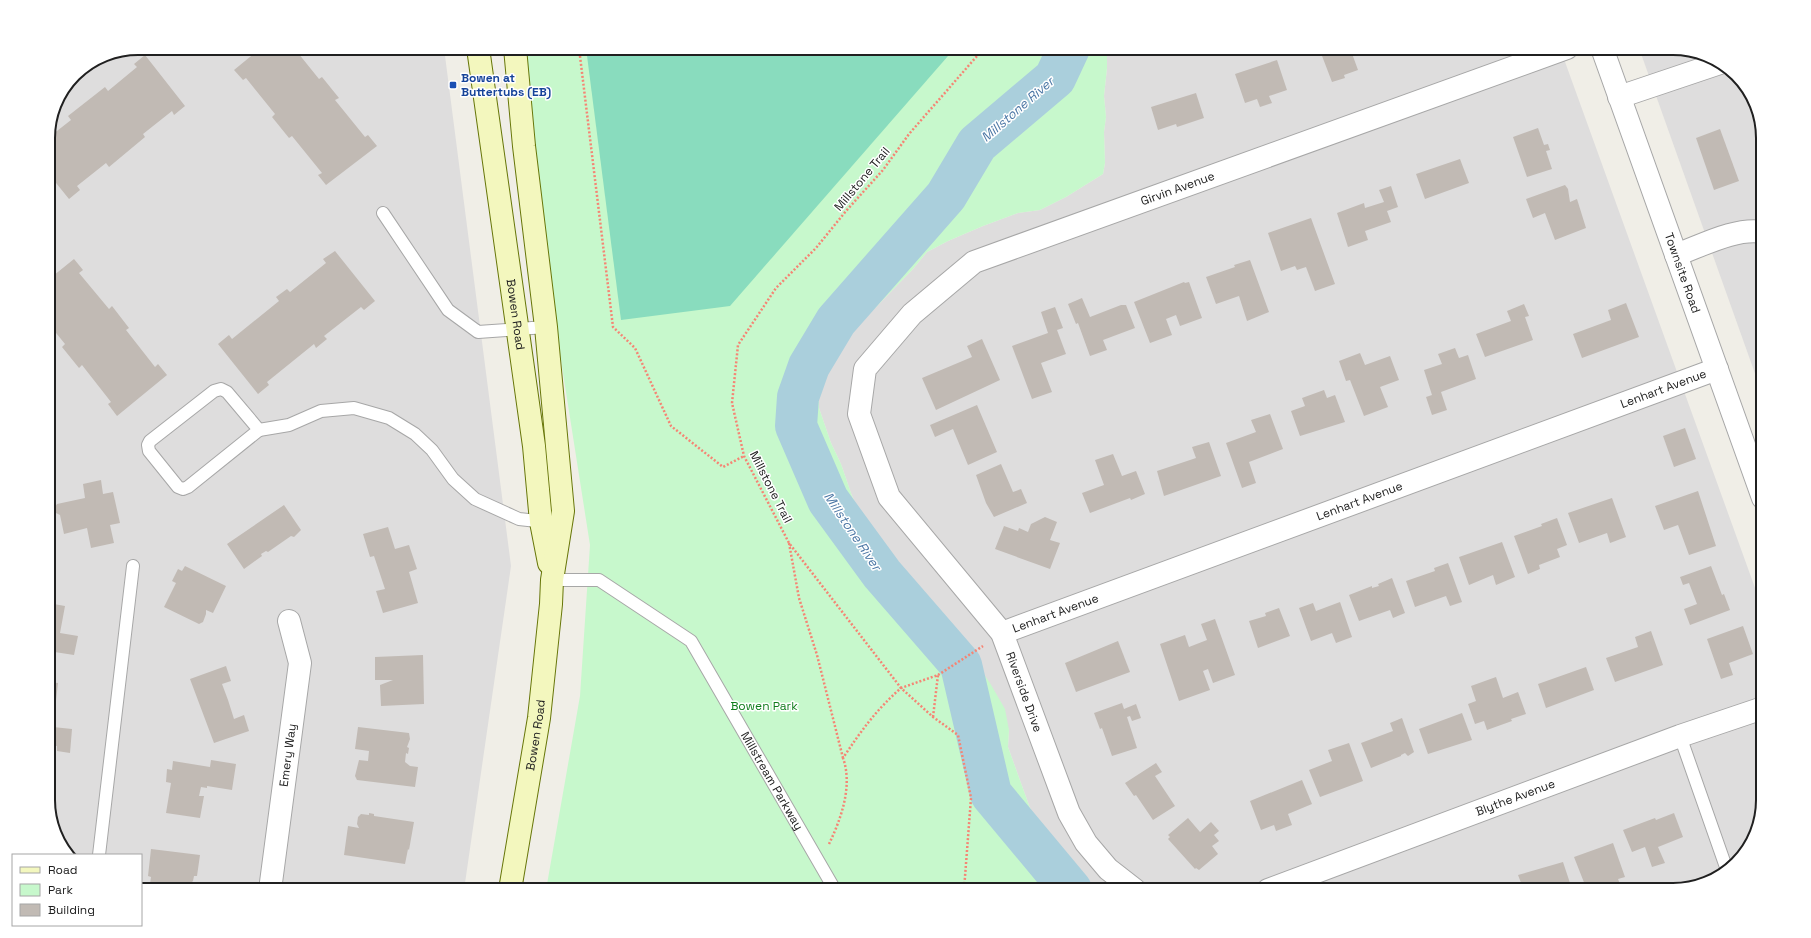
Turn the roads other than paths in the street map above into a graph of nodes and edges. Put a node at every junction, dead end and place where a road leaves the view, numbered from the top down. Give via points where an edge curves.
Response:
1 (479, 55) edge
2 (516, 55) edge
3 (1548, 55) edge
4 (1604, 55) edge
5 (1713, 65) edge
6 (1619, 97) junction
7 (383, 213) dead end
8 (1756, 232) edge
9 (1676, 255) junction
10 (546, 327) junction
11 (518, 330) junction
12 (1716, 369) junction
13 (859, 414) joint
14 (258, 430) junction
15 (1756, 479) edge
16 (551, 521) junction
17 (133, 566) dead end
18 (552, 580) junction
19 (289, 621) dead end
20 (1002, 633) junction
21 (1756, 710) edge
22 (1680, 736) junction
23 (99, 854) edge
24 (1725, 864) edge
25 (271, 883) edge
26 (511, 883) edge
27 (831, 883) edge
28 (1127, 883) edge
29 (1287, 883) edge

1 - 11 main road, Bowen Road
2 - 10 main road, Bowen Road
3 - 13 street, Girvin Avenue via 974,262 912,314 865,369
4 - 6 street, Townsite Road
5 - 6 street
6 - 9 street, Townsite Road
7 - 11 lane via 448,310 478,332
8 - 9 street via 1730,236
9 - 12 street, Townsite Road
10 - 11 lane
10 - 16 main road, Bowen Road via 563,511
11 - 16 main road, Bowen Road via 534,446
12 - 15 street, Townsite Road
12 - 20 street, Lenhart Avenue
13 - 20 street, Riverside Drive via 889,497
14 - 14 lane via 227,392 221,389 214,390 150,441 148,446 149,451 173,481 183,489
14 - 16 lane via 289,425 322,411 354,408 389,418 415,434 432,450 453,479 475,499 519,519
16 - 18 main road, Bowen Road
17 - 23 lane
18 - 26 main road, Bowen Road via 539,718
18 - 27 lane, Millstream Parkway via 599,580 691,642
19 - 25 street, Emery Way via 300,663
20 - 28 street, Riverside Drive via 1069,813 1086,843 1108,869
21 - 22 street, Blythe Avenue
22 - 24 lane
22 - 29 street, Blythe Avenue

